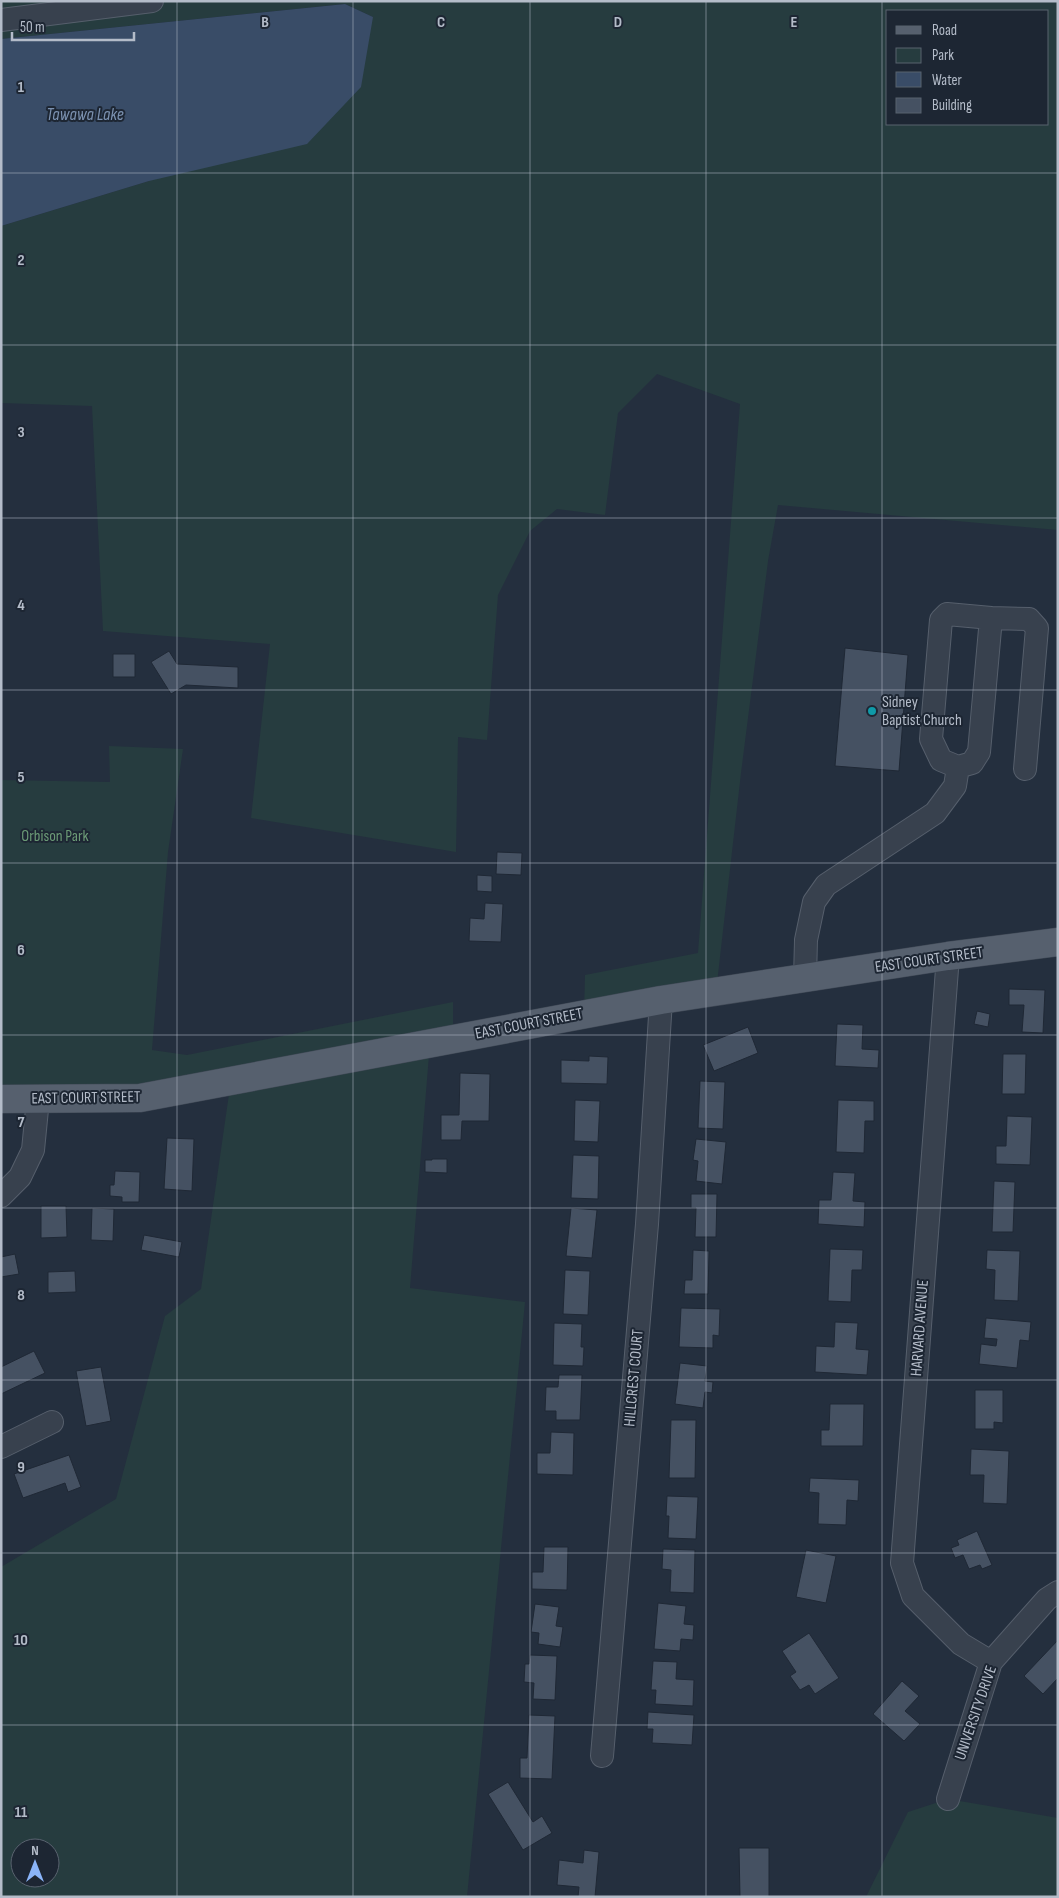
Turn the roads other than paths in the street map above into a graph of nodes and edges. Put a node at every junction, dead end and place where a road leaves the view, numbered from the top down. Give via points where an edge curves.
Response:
1 (152, 1) edge
2 (1, 20) edge
3 (991, 618) junction
4 (958, 766) junction
5 (1024, 769) dead end
6 (1058, 942) edge
7 (948, 956) junction
8 (804, 978) junction
9 (661, 1000) junction
10 (1, 1098) edge
11 (38, 1099) junction
12 (1, 1196) edge
13 (52, 1422) dead end
14 (1, 1447) edge
15 (1058, 1592) edge
16 (991, 1662) junction
17 (602, 1756) dead end
18 (948, 1798) dead end

1 - 2 street
3 - 4 street via 979,752 972,763
3 - 4 street via 947,614 941,620 930,739 941,760
3 - 5 street via 1028,620 1037,628
4 - 8 street via 955,786 935,813 826,886 814,902 806,940
6 - 7 main road, EAST COURT STREET
7 - 8 main road, EAST COURT STREET
7 - 16 street, HARVARD AVENUE via 902,1563 913,1596 961,1644
8 - 9 main road, EAST COURT STREET
9 - 11 main road, EAST COURT STREET via 140,1098
9 - 17 street, HILLCREST COURT via 647,1214
10 - 11 main road, EAST COURT STREET
11 - 12 street via 33,1150 20,1178
13 - 14 street
15 - 16 street, UNIVERSITY DRIVE via 1047,1599
16 - 18 street, UNIVERSITY DRIVE

